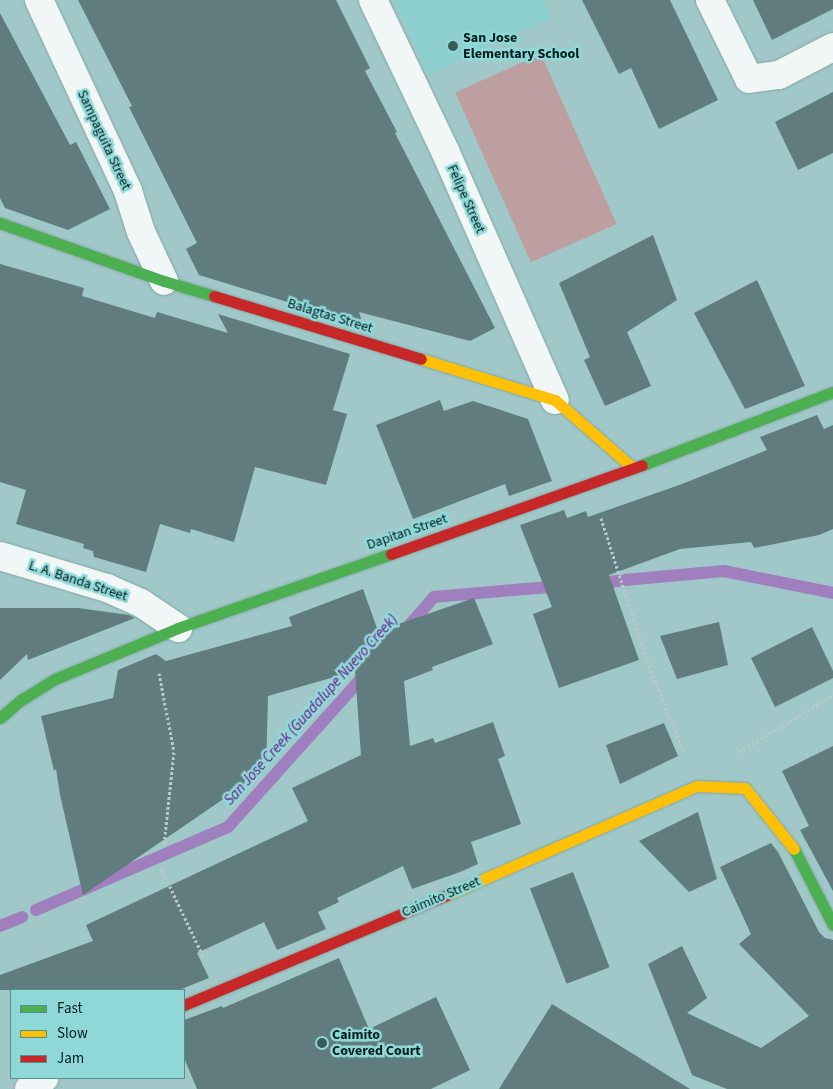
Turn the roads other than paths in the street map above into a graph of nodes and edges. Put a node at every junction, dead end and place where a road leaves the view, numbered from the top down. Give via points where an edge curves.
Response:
1 (39, 0) edge
2 (373, 0) edge
3 (710, 0) edge
4 (833, 47) edge
5 (0, 223) edge
6 (164, 281) junction
7 (833, 392) edge
8 (555, 400) junction
9 (633, 468) junction
10 (0, 556) edge
11 (178, 628) junction
12 (0, 718) edge
13 (833, 925) edge
14 (185, 1005) edge
15 (43, 1079) edge
16 (29, 1089) edge

1 - 6 street, Sampaguita Street via 128,191 141,232
2 - 8 street, Felipe Street via 445,151
3 - 4 street via 748,79 779,75
5 - 6 street, Balagtas Street
6 - 8 street, Balagtas Street
7 - 9 street, Dapitan Street
8 - 9 street, Balagtas Street
9 - 11 street, Dapitan Street
10 - 11 street, L. A. Banda Street via 107,588 141,603
11 - 12 street, Dapitan Street via 55,679
13 - 14 street, Caimito Street via 791,843 745,788 697,786
15 - 16 street

